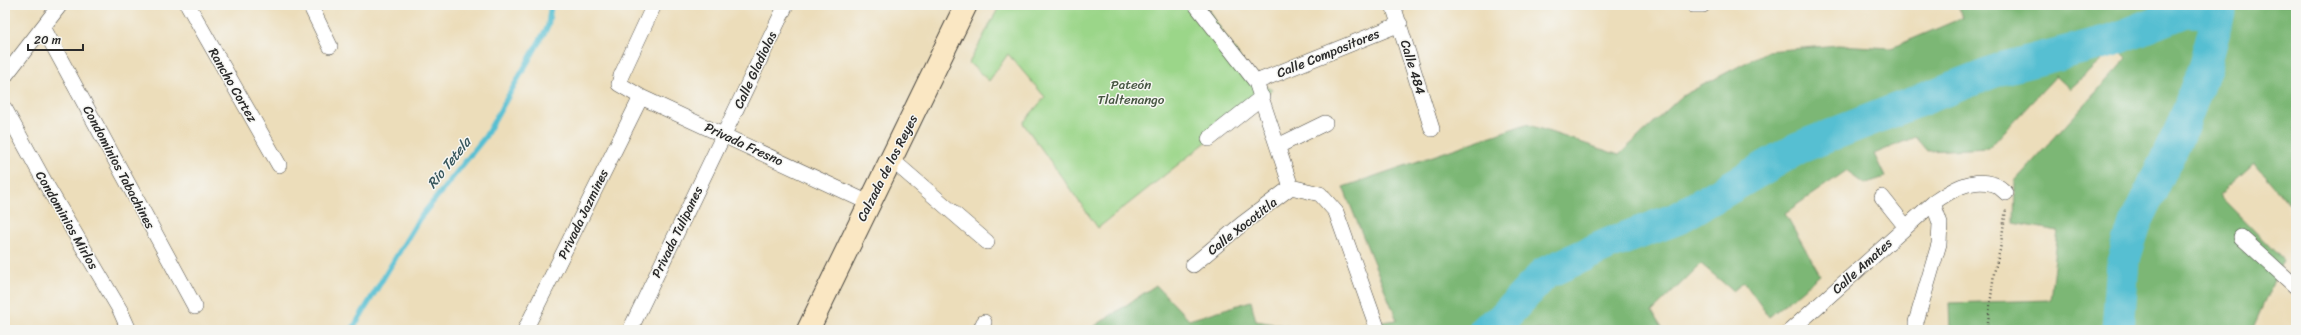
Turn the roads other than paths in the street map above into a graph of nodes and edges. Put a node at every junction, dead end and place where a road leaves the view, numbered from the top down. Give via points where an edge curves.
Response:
1 (60, 5) edge
2 (188, 5) edge
3 (310, 5) edge
4 (654, 5) edge
5 (786, 5) edge
6 (966, 5) edge
7 (1196, 5) edge
8 (1393, 5) edge
9 (1693, 5) edge
10 (1703, 5) edge
11 (1400, 24) junction
12 (43, 27) junction
13 (330, 46) dead end
14 (5, 76) edge
15 (1256, 82) junction
16 (641, 97) junction
17 (1262, 97) junction
18 (5, 110) edge
19 (1325, 123) dead end
20 (1432, 129) dead end
21 (724, 135) junction
22 (1209, 139) dead end
23 (1278, 146) junction
24 (892, 160) junction
25 (279, 165) dead end
26 (1291, 187) junction
27 (2006, 193) road end
28 (1882, 197) dead end
29 (869, 203) junction
30 (1933, 203) junction
31 (1906, 227) junction
32 (2242, 237) dead end
33 (987, 242) dead end
34 (1193, 265) dead end
35 (2296, 286) edge
36 (195, 307) dead end
37 (129, 330) edge
38 (525, 330) edge
39 (630, 330) edge
40 (808, 330) edge
41 (1378, 330) edge
42 (1791, 330) edge
43 (1916, 330) edge

1 - 12 street
2 - 25 street, Rancho Cortez
3 - 13 street
4 - 16 street, Privada Fresno via 619,84
5 - 21 street, Calle Gladiolas
6 - 24 street, Calzada de los Reyes
7 - 15 street
8 - 11 street, Calle 484
9 - 10 street
11 - 15 street, Calle Compositores
11 - 20 street, Calle 484
12 - 14 street
12 - 36 street, Condominios Tabachines
15 - 17 street
16 - 21 street, Privada Fresno
16 - 38 street, Privada Jazmines
17 - 22 street
17 - 23 street
18 - 37 street, Condominios Mirlos
19 - 23 street
21 - 29 street, Privada Fresno
21 - 39 street, Privada Tulipanes
23 - 26 street
24 - 29 street, Calzada de los Reyes
24 - 33 street
26 - 34 street, Calle Xocotitla
26 - 41 street via 1320,194 1336,212
27 - 30 street, Calle Amates via 1994,184 1970,183 1949,191
28 - 31 street
29 - 40 street, Calzada de los Reyes
30 - 31 street, Calle Amates
30 - 43 street via 1940,223 1939,244 1916,322
31 - 42 street, Calle Amates
32 - 35 street

